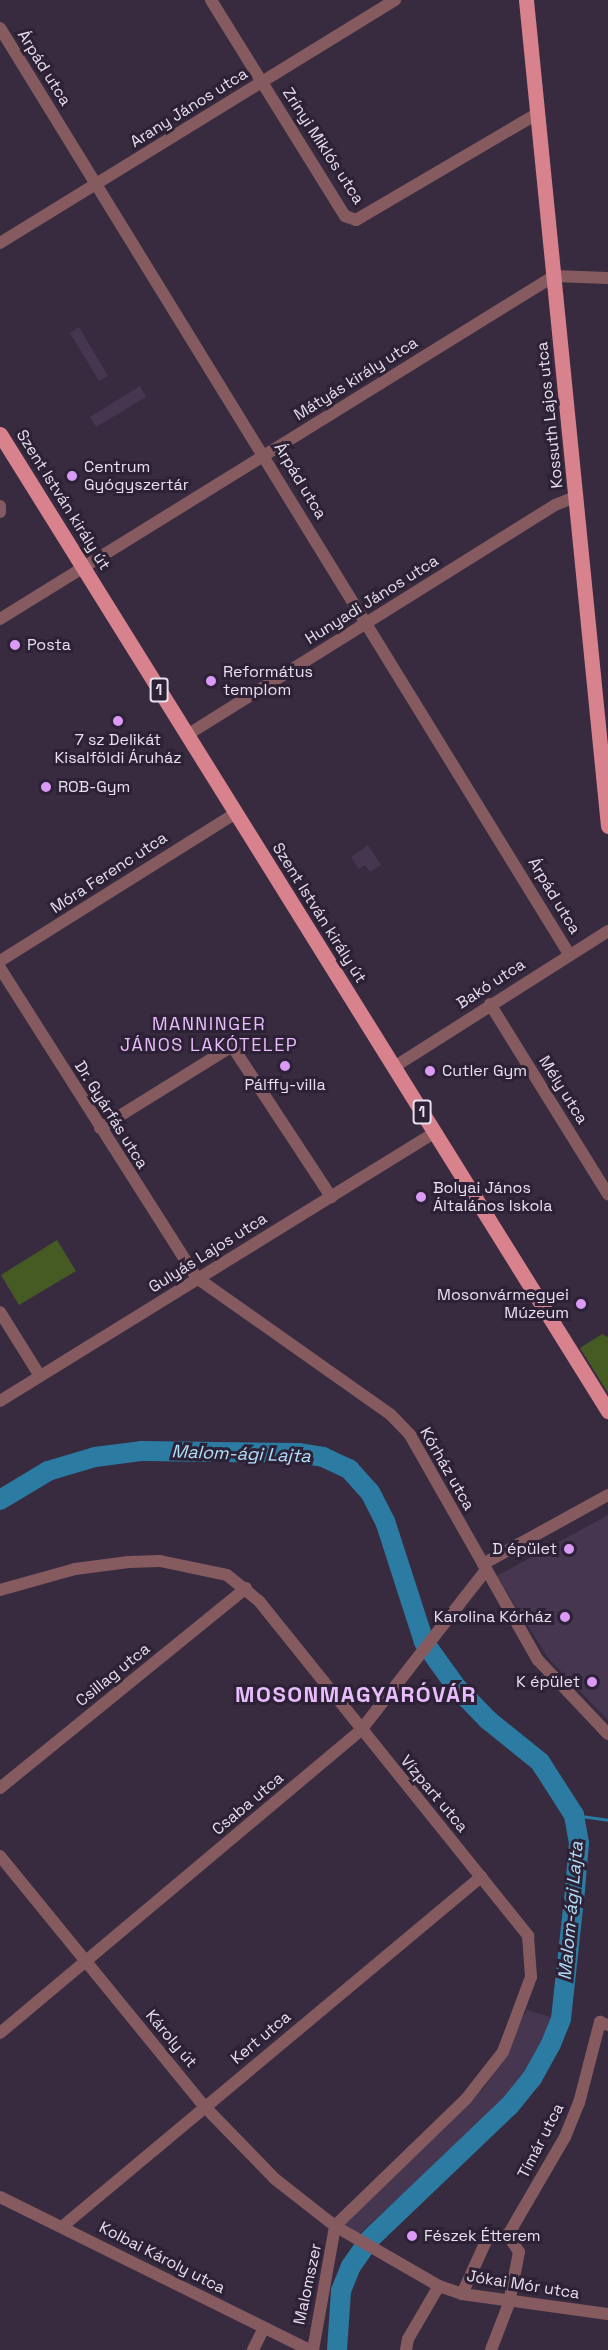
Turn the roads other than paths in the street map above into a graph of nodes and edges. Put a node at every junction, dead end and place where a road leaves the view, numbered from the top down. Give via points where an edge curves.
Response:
1 (211, 0) edge
2 (395, 0) edge
3 (526, 0) edge
4 (0, 28) edge
5 (261, 82) junction
6 (537, 114) junction
7 (97, 184) junction
8 (0, 243) edge
9 (554, 276) junction
10 (608, 278) edge
11 (0, 434) edge
12 (265, 454) junction
13 (577, 496) junction
14 (83, 567) junction
15 (0, 619) edge
16 (367, 622) junction
17 (187, 735) junction
18 (605, 773) edge
19 (236, 813) junction
20 (608, 826) edge
21 (608, 931) edge
22 (569, 954) junction
23 (0, 961) edge
24 (0, 968) edge
25 (490, 1004) junction
26 (394, 1067) junction
27 (100, 1128) junction
28 (434, 1133) junction
29 (608, 1194) edge
30 (331, 1197) junction
31 (197, 1278) junction
32 (0, 1312) edge
33 (40, 1376) junction
34 (0, 1401) edge
35 (608, 1411) edge
36 (608, 1495) edge
37 (485, 1567) junction
38 (246, 1588) junction
39 (0, 1590) edge
40 (361, 1730) junction
41 (608, 1734) edge
42 (0, 1788) edge
43 (0, 1856) edge
44 (481, 1877) junction
45 (86, 1963) junction
46 (604, 2024) edge
47 (0, 2033) edge
48 (204, 2106) junction
49 (0, 2197) edge
50 (63, 2226) junction
51 (334, 2226) junction
52 (508, 2235) junction
53 (372, 2246) joint
54 (439, 2286) junction
55 (462, 2294) junction
56 (509, 2303) junction
57 (608, 2314) edge
58 (264, 2327) junction
59 (253, 2350) edge
60 (311, 2350) edge
61 (406, 2350) edge
62 (491, 2350) edge

1 - 5 street, Zrínyi Miklós utca
2 - 5 street, Arany János utca
3 - 6 main road, Kossuth Lajos utca
4 - 7 street, Árpád utca
5 - 6 street, Zrínyi Miklós utca via 345,216 356,220
5 - 7 street, Arany János utca
6 - 9 main road, Kossuth Lajos utca
7 - 8 street, Arany János utca
7 - 12 street, Árpád utca
9 - 10 street
9 - 12 street, Mátyás király utca
9 - 13 main road, Kossuth Lajos utca
11 - 14 main road, Szent István király út / 1
12 - 14 street, Mátyás király utca
12 - 16 street, Árpád utca
13 - 16 street, Hunyadi János utca via 555,505
13 - 18 main road, Kossuth Lajos utca
14 - 15 street, Mátyás király utca
14 - 17 main road, Szent István király út / 1
16 - 17 street, Hunyadi János utca
16 - 22 street, Árpád utca
17 - 19 main road, Szent István király út / 1
18 - 20 main road, Kossuth Lajos utca
19 - 23 street, Móra Ferenc utca
19 - 26 main road, Szent István király út / 1
21 - 22 street, Bakó utca
22 - 25 street, Bakó utca
24 - 27 street, Dr. Gyárfás utca
25 - 26 street, Bakó utca
25 - 29 street, Mély utca
26 - 28 main road, Szent István király út / 1
27 - 30 street via 232,1046
27 - 31 street, Dr. Gyárfás utca
28 - 30 street, Gulyás Lajos utca
28 - 35 main road, Szent István király út / 1
30 - 31 street, Gulyás Lajos utca
31 - 33 street, Gulyás Lajos utca
31 - 37 street, Kórház utca via 391,1415 410,1435
32 - 33 street
33 - 34 street, Gulyás Lajos utca
36 - 37 street, Csaba utca
37 - 40 street, Csaba utca
37 - 41 street, Kórház utca via 538,1660
38 - 39 street, Vízpart utca via 212,1570 160,1561 75,1569
38 - 40 street, Vízpart utca
38 - 42 street, Csillag utca
40 - 44 street, Vízpart utca
40 - 45 street, Csaba utca
43 - 45 street, Károly út
44 - 48 street, Kert utca
44 - 51 street, Vízpart utca via 528,1936 531,1977 514,2030 503,2052 466,2099
45 - 47 street, Csaba utca
45 - 48 street, Károly út
46 - 52 street, Tímár utca via 573,2119
48 - 50 street, Kert utca
48 - 51 street, Károly út via 274,2179
49 - 50 street, Kolbai Károly utca
50 - 58 street, Kolbai Károly utca
51 - 53 street, Károly út
51 - 60 street, Malomszer
52 - 55 street via 487,2239
52 - 56 street via 519,2252
53 - 54 street, Jókai Mór utca
54 - 55 street, Jókai Mór utca
54 - 61 street via 408,2339
55 - 56 street, Jókai Mór utca
56 - 57 street, Jókai Mór utca
56 - 62 street
58 - 59 street
58 - 60 street, Kolbai Károly utca

